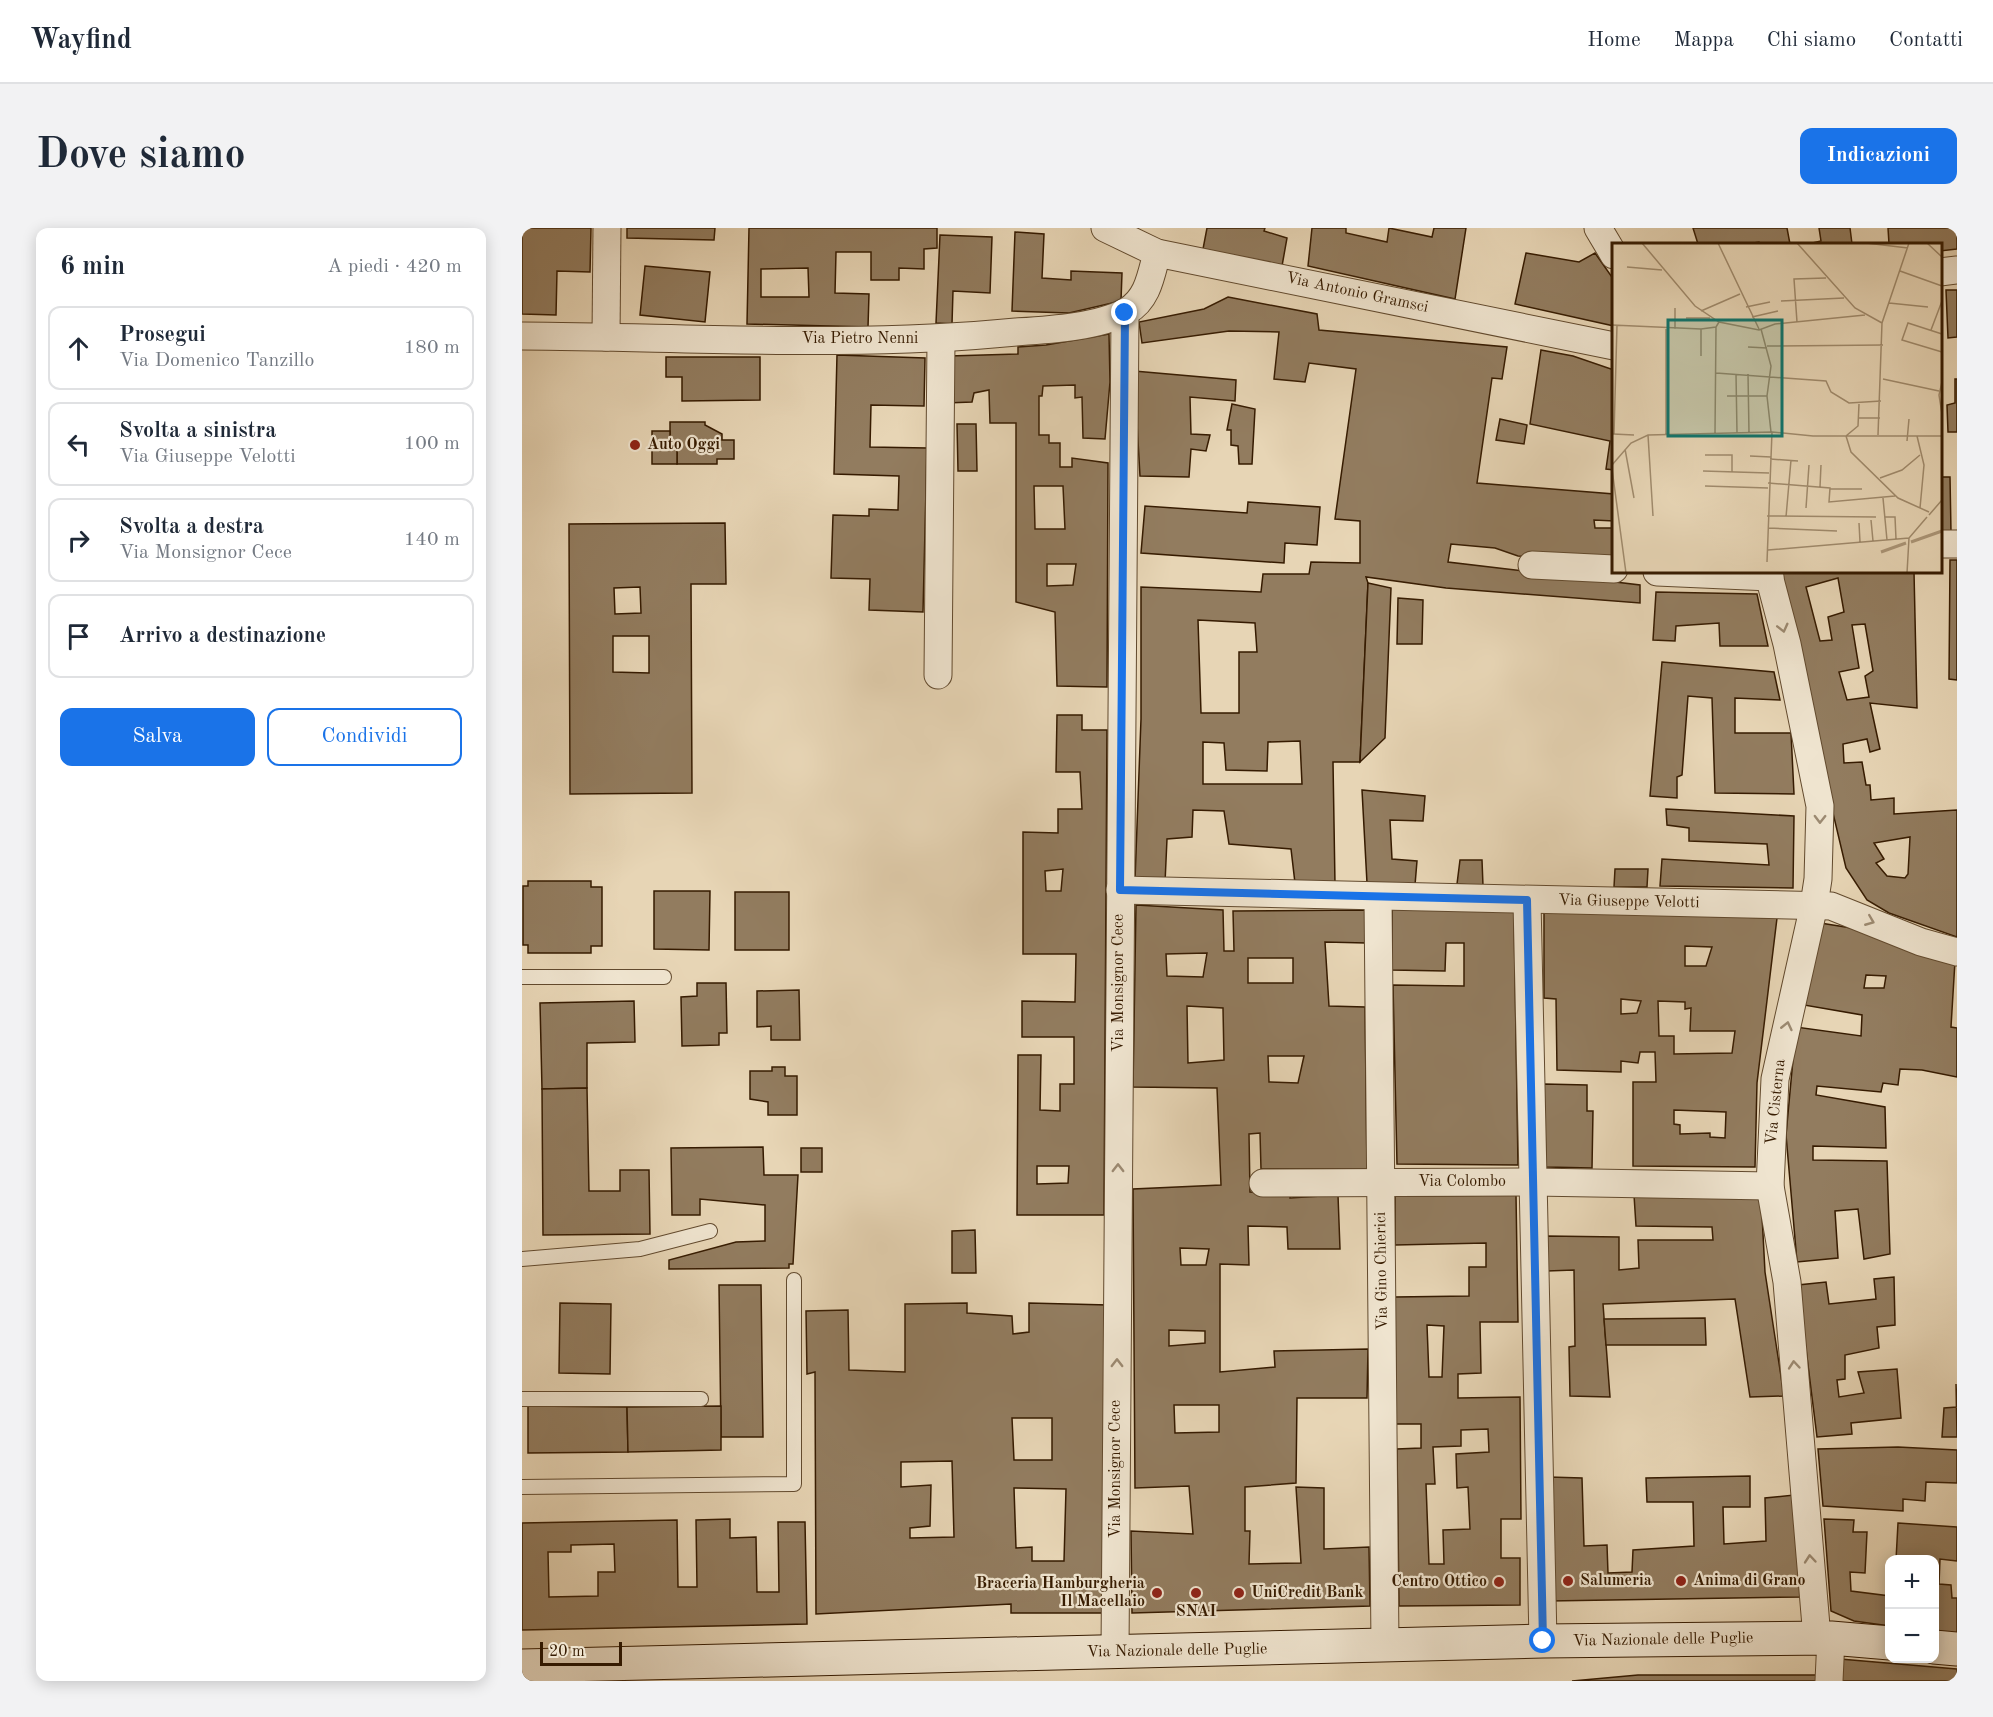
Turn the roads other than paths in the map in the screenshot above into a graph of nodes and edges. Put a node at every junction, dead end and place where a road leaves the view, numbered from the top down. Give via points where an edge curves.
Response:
1 (607, 228) edge
2 (1105, 228) edge
3 (1598, 228) edge
4 (1612, 252) edge
5 (1156, 253) junction
6 (1957, 270) edge
7 (1942, 272) edge
8 (1125, 313) junction
9 (522, 336) edge
10 (606, 337) junction
11 (941, 340) junction
12 (1612, 346) edge
13 (1532, 565) dead end
14 (1612, 569) edge
15 (1713, 573) edge
16 (1769, 574) edge
17 (938, 675) dead end
18 (1120, 890) junction
19 (1378, 897) junction
20 (1527, 900) junction
21 (1814, 905) junction
22 (1957, 952) edge
23 (522, 977) edge
24 (664, 977) dead end
25 (1381, 1182) junction
26 (1533, 1182) junction
27 (1263, 1183) dead end
28 (1770, 1186) junction
29 (710, 1231) dead end
30 (522, 1259) edge
31 (794, 1280) dead end
32 (522, 1399) edge
33 (701, 1399) dead end
34 (522, 1487) edge
35 (1824, 1638) junction
36 (1543, 1641) junction
37 (1885, 1643) edge
38 (1385, 1645) junction
39 (1939, 1647) edge
40 (1957, 1648) edge
41 (1115, 1652) junction
42 (522, 1666) edge
43 (581, 1674) edge
44 (1829, 1681) edge

1 - 10 street
2 - 5 street, Via Antonio Gramsci
3 - 4 street
5 - 8 street via 1150,283 1138,304
5 - 12 street, Via Antonio Gramsci
6 - 7 street
8 - 11 street, Via Pietro Nenni via 1048,329
8 - 18 street, Via Monsignor Cece
9 - 10 street, Via Pietro Nenni
10 - 11 street, Via Pietro Nenni
11 - 17 street
13 - 14 street
15 - 16 street
16 -> 21 street, Via Cisterna via 1820,806
18 - 19 street, Via Giuseppe Velotti
41 -> 18 street, Via Monsignor Cece
19 - 20 street, Via Giuseppe Velotti
19 - 25 street, Via Gino Chierici
20 - 21 street, Via Giuseppe Velotti
20 - 26 street
21 -> 22 street, Via Giuseppe Velotti via 1831,906
28 -> 21 street, Via Cisterna via 1775,1079
23 - 24 lane
25 - 26 street, Via Colombo
25 - 27 street, Via Colombo
25 - 38 street, Via Gino Chierici
26 - 28 street, Via Colombo
26 - 36 street
35 -> 28 street, Via Cisterna via 1787,1282
29 - 30 lane via 640,1249
31 - 34 lane via 794,1484
32 - 33 lane
35 - 36 main road, Via Nazionale delle Puglie
35 - 37 main road, Via Nazionale delle Puglie
35 - 44 street, Via Cisterna
36 - 38 main road, Via Nazionale delle Puglie
38 - 41 main road, Via Nazionale delle Puglie
39 - 40 main road
41 - 43 main road, Via Nazionale delle Puglie
42 - 43 main road, Via Nazionale delle Puglie

